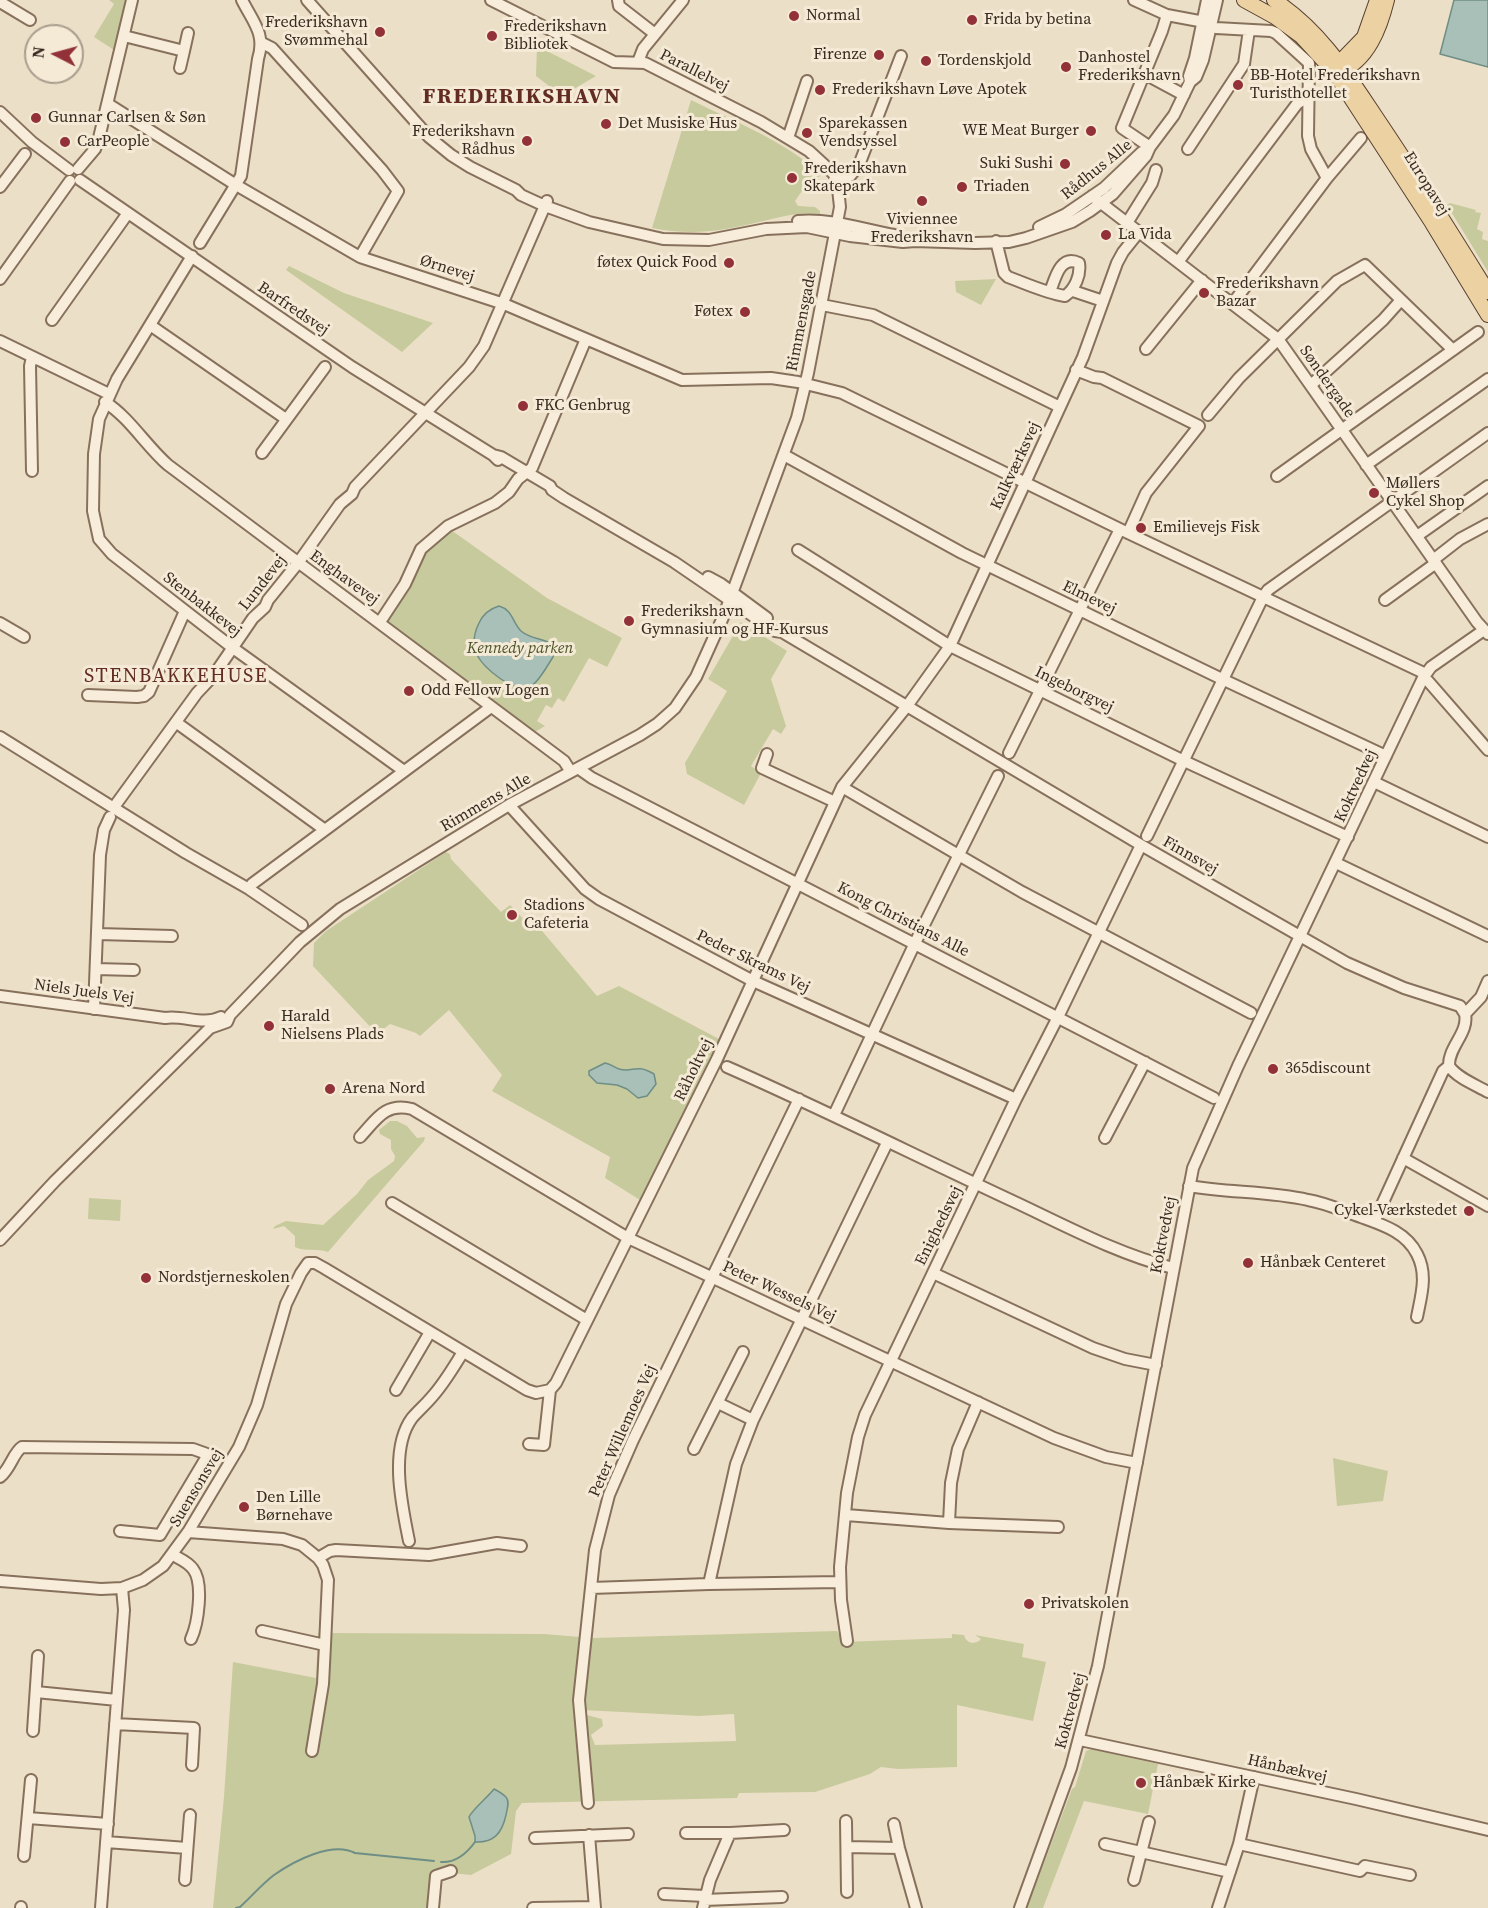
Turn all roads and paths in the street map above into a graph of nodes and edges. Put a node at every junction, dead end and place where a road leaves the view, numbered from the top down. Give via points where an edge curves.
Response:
1 (132, 0) edge
2 (242, 0) edge
3 (307, 0) edge
4 (491, 0) edge
5 (618, 0) edge
6 (683, 0) edge
7 (1134, 0) edge
8 (1207, 0) edge
9 (1217, 0) edge
10 (1244, 0) edge
11 (1275, 0) edge
12 (1377, 0) edge
13 (1387, 0) edge
14 (0, 2) edge
15 (1167, 15) junction
16 (30, 20) dead end
17 (1206, 24) junction
18 (1249, 30) junction
19 (188, 33) dead end
20 (655, 34) junction
21 (123, 36) junction
22 (262, 43) junction
23 (184, 51) junction
24 (901, 56) dead end
25 (638, 62) junction
26 (180, 68) dead end
27 (1339, 68) junction
28 (1145, 74) junction
29 (807, 81) dead end
30 (1184, 95) junction
31 (1308, 96) junction
32 (108, 104) junction
33 (0, 112) edge
34 (788, 138) junction
35 (1361, 138) dead end
36 (1150, 147) junction
37 (1188, 149) dead end
38 (25, 154) dead end
39 (1156, 170) dead end
40 (74, 175) junction
41 (1327, 178) junction
42 (837, 180) junction
43 (236, 185) junction
44 (0, 187) edge
45 (1096, 199) junction
46 (546, 203) junction
47 (129, 213) junction
48 (1126, 223) junction
49 (836, 228) junction
50 (1139, 232) junction
51 (996, 241) junction
52 (200, 243) dead end
53 (192, 256) junction
54 (360, 257) junction
55 (1178, 262) junction
56 (0, 279) edge
57 (1202, 280) junction
58 (1073, 291) junction
59 (1050, 292) junction
60 (1488, 292) edge
61 (1401, 300) junction
62 (1103, 301) junction
63 (1233, 303) junction
64 (504, 304) junction
65 (822, 305) junction
66 (1488, 315) edge
67 (52, 320) dead end
68 (150, 325) junction
69 (1478, 332) dead end
70 (586, 339) junction
71 (1278, 339) junction
72 (0, 341) edge
73 (1146, 349) dead end
74 (1453, 350) junction
75 (32, 357) junction
76 (324, 367) dead end
77 (1076, 370) junction
78 (1488, 379) edge
79 (805, 383) junction
80 (1311, 385) junction
81 (107, 398) junction
82 (1060, 406) junction
83 (424, 414) junction
84 (1208, 415) dead end
85 (286, 418) junction
86 (1342, 429) junction
87 (1488, 433) edge
88 (262, 453) dead end
89 (784, 454) junction
90 (1366, 465) junction
91 (32, 471) dead end
92 (525, 474) junction
93 (1276, 476) dead end
94 (1025, 483) junction
95 (1488, 486) edge
96 (1392, 501) junction
97 (1488, 524) edge
98 (1124, 531) junction
99 (1417, 536) junction
100 (798, 550) dead end
101 (1435, 561) junction
102 (298, 563) junction
103 (987, 564) junction
104 (731, 596) junction
105 (1263, 597) junction
106 (1385, 600) dead end
107 (1080, 610) junction
108 (185, 611) junction
109 (380, 622) junction
110 (0, 623) edge
111 (1486, 632) edge
112 (24, 637) dead end
113 (950, 646) junction
114 (233, 648) junction
115 (1425, 676) junction
116 (1224, 680) junction
117 (1040, 690) junction
118 (88, 695) dead end
119 (907, 706) junction
120 (491, 707) junction
121 (177, 723) junction
122 (0, 737) edge
123 (1488, 750) edge
124 (1009, 753) dead end
125 (767, 754) dead end
126 (1386, 756) junction
127 (1184, 761) junction
128 (576, 770) junction
129 (404, 771) junction
130 (998, 776) dead end
131 (1374, 782) junction
132 (842, 787) junction
133 (835, 802) junction
134 (509, 805) junction
135 (112, 812) junction
136 (325, 830) junction
137 (1348, 837) junction
138 (1488, 837) edge
139 (1144, 840) junction
140 (959, 856) junction
141 (1336, 863) junction
142 (798, 884) junction
143 (249, 889) junction
144 (302, 925) dead end
145 (1100, 933) junction
146 (98, 934) junction
147 (172, 936) dead end
148 (1488, 936) edge
149 (1301, 937) junction
150 (915, 943) junction
151 (96, 969) junction
152 (134, 970) dead end
153 (753, 981) junction
154 (1488, 981) edge
155 (0, 996) edge
156 (94, 1009) junction
157 (1251, 1013) dead end
158 (1465, 1014) junction
159 (1058, 1017) junction
160 (210, 1024) junction
161 (872, 1035) junction
162 (1144, 1062) junction
163 (1449, 1066) junction
164 (727, 1067) dead end
165 (1488, 1092) edge
166 (1214, 1098) dead end
167 (799, 1099) junction
168 (1016, 1099) junction
169 (834, 1115) junction
170 (360, 1137) dead end
171 (1105, 1138) dead end
172 (887, 1143) junction
173 (1402, 1158) junction
174 (975, 1184) junction
175 (1189, 1186) junction
176 (392, 1203) dead end
177 (1488, 1206) edge
178 (1374, 1222) junction
179 (628, 1238) junction
180 (0, 1240) edge
181 (1173, 1268) junction
182 (933, 1273) junction
183 (712, 1278) junction
184 (1417, 1317) dead end
185 (802, 1319) junction
186 (586, 1320) junction
187 (430, 1332) junction
188 (463, 1352) junction
189 (743, 1352) dead end
190 (890, 1360) junction
191 (1156, 1365) junction
192 (396, 1390) dead end
193 (550, 1390) junction
194 (978, 1402) junction
195 (718, 1403) junction
196 (753, 1420) junction
197 (529, 1444) dead end
198 (694, 1449) dead end
199 (1137, 1463) junction
200 (0, 1478) edge
201 (846, 1515) junction
202 (949, 1522) junction
203 (1058, 1527) dead end
204 (120, 1531) dead end
205 (188, 1532) junction
206 (409, 1541) dead end
207 (521, 1546) dead end
208 (173, 1555) junction
209 (318, 1558) junction
210 (0, 1581) edge
211 (839, 1582) junction
212 (709, 1584) junction
213 (122, 1588) junction
214 (591, 1588) junction
215 (262, 1631) dead end
216 (191, 1639) dead end
217 (847, 1641) dead end
218 (325, 1645) junction
219 (38, 1656) dead end
220 (36, 1692) junction
221 (117, 1700) junction
222 (115, 1724) junction
223 (33, 1731) dead end
224 (1080, 1740) junction
225 (312, 1751) dead end
226 (192, 1765) dead end
227 (1254, 1777) junction
228 (31, 1780) dead end
229 (588, 1803) dead end
230 (190, 1815) dead end
231 (27, 1818) junction
232 (846, 1821) dead end
233 (1149, 1822) dead end
234 (108, 1824) junction
235 (894, 1824) dead end
236 (1487, 1826) edge
237 (784, 1830) dead end
238 (686, 1833) dead end
239 (730, 1833) junction
240 (628, 1834) dead end
241 (589, 1835) junction
242 (535, 1838) dead end
243 (106, 1842) junction
244 (1105, 1844) dead end
245 (1239, 1844) junction
246 (847, 1847) junction
247 (187, 1848) junction
248 (899, 1848) junction
249 (1143, 1852) junction
250 (24, 1856) dead end
251 (450, 1871) dead end
252 (1230, 1872) junction
253 (1410, 1875) dead end
254 (185, 1880) dead end
255 (1134, 1880) dead end
256 (847, 1892) dead end
257 (664, 1894) dead end
258 (782, 1898) dead end
259 (704, 1901) edge
260 (595, 1907) edge
261 (101, 1908) edge
262 (433, 1908) edge
263 (532, 1908) edge
264 (916, 1908) edge
265 (1020, 1908) edge
266 (1218, 1908) edge

1 - 21 street
2 - 22 street
3 - 46 street, Rådhus Alle via 429,136 451,155 521,195
4 - 25 street, Parallelvej via 614,62
5 - 20 street via 619,6
6 - 20 street
7 - 15 street
8 - 17 street, Rådhus Alle
9 - 17 street, Rådhus Alle
10 - 27 main road via 1275,17
11 - 27 main road via 1307,27
12 - 27 main road via 1364,38
13 - 27 main road via 1370,45
14 - 16 street
15 - 17 street
15 - 28 street
17 - 18 street
17 - 30 street, Rådhus Alle via 1203,60
18 - 31 street via 1276,33 1309,63
18 - 37 street via 1244,64
19 - 23 street
20 - 25 street
21 - 23 street
21 - 32 street
22 - 43 street via 241,176
22 - 54 street via 272,48 398,191
23 - 26 street
24 - 42 street via 859,165 850,176
25 - 34 street, Parallelvej
27 - 60 main road, Europavej
27 - 66 main road, Europavej
28 - 30 street
28 - 36 street via 1122,128
29 - 34 street
30 - 36 street, Rådhus Alle
31 - 41 street via 1311,149
31 - 55 street via 1297,104
32 - 40 street via 95,148
32 - 43 street, Ørnevej
33 - 40 street, Barfredsvej
34 - 42 street, Parallelvej via 825,164
35 - 41 street
36 - 45 street, Rådhus Alle via 1113,194
38 - 44 street
39 - 48 street
40 - 47 street, Barfredsvej
40 - 56 street
41 - 63 street
42 - 49 street, Rimmensgade via 840,207
43 - 52 street
43 - 54 street, Ørnevej
45 - 48 street, Søndergade
45 - 51 street, Rådhus Alle via 1072,222 1026,238
46 - 49 street, Rådhus Alle via 589,222 688,241 766,229
46 - 64 street, Lundevej
47 - 53 street, Barfredsvej
47 - 67 street
48 - 50 street, Søndergade
49 - 51 street, Rådhus Alle via 903,242
49 - 65 street, Rimmensgade
50 - 55 street, Søndergade
50 - 62 street, Kalkværksvej via 1117,263
51 - 59 street via 1008,277
53 - 68 street, Stenbakkevej
53 - 83 street, Barfredsvej
54 - 64 street, Ørnevej
55 - 57 street, Søndergade
57 - 63 street, Søndergade
57 - 73 street
58 - 59 street via 1065,296
58 - 59 street via 1080,270 1072,260 1061,266
58 - 62 street
61 - 71 street via 1365,265 1337,281
61 - 74 street
61 - 80 street
62 - 77 street, Kalkværksvej
63 - 71 street, Søndergade
64 - 70 street, Ørnevej
64 - 83 street, Lundevej via 489,338 469,367
65 - 79 street, Rimmensgade
65 - 82 street via 873,315
68 - 81 street, Stenbakkevej
68 - 85 street
69 - 74 street
70 - 79 street, Ørnevej via 682,380 771,378
70 - 92 street via 532,468
71 - 80 street, Søndergade
71 - 84 street
72 - 75 street, Enghavevej
74 - 86 street
75 - 81 street, Enghavevej
75 - 91 street
76 - 85 street
77 - 82 street, Kalkværksvej
77 - 98 street via 1102,378 1199,426 1146,494
78 - 90 street
79 - 89 street, Rimmensgade
79 - 94 street, Ørnevej via 842,393
80 - 86 street, Søndergade
81 - 102 street, Enghavevej via 168,465
81 - 108 street, Stenbakkevej via 99,419 94,454 96,532 112,554
82 - 94 street, Kalkværksvej
83 - 92 street, Barfredsvej
83 - 102 street, Lundevej via 340,504
85 - 88 street
86 - 90 street, Søndergade
86 - 93 street
87 - 96 street
89 - 103 street, Elmevej
89 - 104 street, Rimmensgade
90 - 96 street, Søndergade
92 - 104 street, Barfredsvej via 674,562 721,584
92 - 109 street via 509,492 448,526 422,549
94 - 98 street, Ørnevej
94 - 103 street, Kalkværksvej
95 - 99 street
96 - 99 street, Søndergade
96 - 105 street
97 - 101 street via 1460,538
98 - 105 street, Ørnevej
98 - 107 street
99 - 101 street, Søndergade
100 - 113 street, Ingeborgvej
101 - 106 street
101 - 111 street, Søndergade
102 - 109 street, Enghavevej
102 - 114 street, Lundevej
103 - 107 street, Elmevej
103 - 113 street, Kalkværksvej
104 - 119 street, Barfredsvej via 782,632
104 - 128 street, Rimmens Alle via 696,676 675,708 657,724
105 - 115 street, Ørnevej
105 - 116 street, Enighedsvej
107 - 116 street, Elmevej
107 - 117 street
108 - 114 street, Stenbakkevej
108 - 118 street via 149,692 137,697
109 - 120 street, Enghavevej
110 - 112 street
111 - 115 street, Koktvedvej via 1431,667
113 - 117 street, Ingeborgvej
113 - 119 street, Kalkværksvej
114 - 121 street, Lundevej
114 - 129 street, Stenbakkevej
115 - 123 street
115 - 126 street, Koktvedvej
116 - 126 street, Elmevej
116 - 127 street, Enighedsvej
117 - 124 street
117 - 127 street, Ingeborgvej
119 - 132 street, Råholtvej
119 - 139 street, Finnsvej
120 - 128 street, Enghavevej
120 - 129 street
121 - 135 street, Lundevej
121 - 136 street
122 - 135 street
125 - 133 street via 762,768
126 - 131 street, Koktvedvej
127 - 137 street, Ingeborgvej
127 - 139 street, Enighedsvej
128 - 134 street, Rimmens Alle
128 - 142 street, Kong Christians Alle
129 - 136 street
130 - 140 street
131 - 137 street, Koktvedvej
131 - 138 street
132 - 133 street, Råholtvej
132 - 140 street
133 - 142 street, Råholtvej
134 - 153 street, Peder Skrams Vej via 585,889
134 - 160 street, Rimmens Alle via 327,918 230,1015
135 - 143 street
135 - 146 street via 100,855
136 - 143 street
137 - 141 street, Koktvedvej
139 - 145 street, Enighedsvej
139 - 149 street, Finnsvej
140 - 145 street
140 - 150 street
141 - 148 street
141 - 149 street, Koktvedvej
142 - 150 street, Kong Christians Alle
142 - 153 street, Råholtvej
143 - 144 street
145 - 157 street
145 - 159 street, Enighedsvej
146 - 147 street
146 - 151 street
149 - 158 street, Finnsvej via 1367,973 1460,1006
149 - 175 street, Koktvedvej via 1212,1122
150 - 159 street, Kong Christians Alle
150 - 161 street
151 - 152 street
151 - 156 street
153 - 161 street, Peder Skrams Vej
153 - 179 street, Råholtvej
154 - 158 street via 1481,997
155 - 156 street, Niels Juels Vej
156 - 160 street, Niels Juels Vej
158 - 163 street via 1465,1025
159 - 162 street, Kong Christians Alle
159 - 168 street, Enighedsvej
160 - 180 street, Rimmens Alle
161 - 168 street, Peder Skrams Vej
161 - 169 street
162 - 166 street, Kong Christians Alle
162 - 171 street
163 - 165 street
163 - 173 street via 1443,1071
164 - 167 street
167 - 169 street
167 - 183 street, Peter Willemoes Vej
168 - 174 street, Enighedsvej
169 - 172 street
170 - 179 street, Peter Wessels Vej via 386,1110 407,1108
172 - 174 street
172 - 185 street
173 - 177 street
173 - 178 street
174 - 181 street via 1123,1252
174 - 182 street, Enighedsvej
175 - 178 street via 1310,1200
175 - 181 street, Koktvedvej
176 - 186 street
178 - 184 street via 1402,1235 1417,1254 1424,1276
179 - 183 street, Peter Wessels Vej
179 - 186 street, Råholtvej
181 - 191 street, Koktvedvej
182 - 190 street, Enighedsvej
182 - 191 street via 1093,1348
183 - 185 street, Peter Wessels Vej
183 - 214 street, Peter Willemoes Vej via 617,1473 595,1550
185 - 190 street, Peter Wessels Vej
185 - 196 street
186 - 193 street, Råholtvej
187 - 188 street
187 - 192 street
187 - 205 street, Suensonsvej via 324,1268 308,1263 286,1304 257,1405 239,1447
188 - 193 street via 527,1390
188 - 206 street via 442,1385 412,1419 403,1438 399,1466
189 - 195 street
190 - 194 street, Peter Wessels Vej
190 - 201 street, Enighedsvej via 858,1437
191 - 199 street, Koktvedvej
193 - 197 street, Råholtvej via 544,1445
194 - 199 street, Peter Wessels Vej via 1072,1446
194 - 202 street via 958,1449
195 - 196 street
195 - 198 street
196 - 212 street via 736,1464
199 - 224 street, Koktvedvej
200 - 204 street, Suensonsvej via 22,1447 193,1449 207,1454 160,1535
201 - 202 street
201 - 211 street, Enighedsvej
202 - 203 street
205 - 208 street, Suensonsvej
205 - 209 street via 283,1539 302,1545
207 - 209 street via 497,1543 429,1555 336,1550
208 - 213 street, Suensonsvej via 153,1575
208 - 216 street via 189,1564 198,1578 196,1629
209 - 218 street via 328,1580
210 - 213 street, Suensonsvej
211 - 212 street
211 - 217 street, Enighedsvej
212 - 214 street
213 - 221 street
214 - 229 street, Peter Willemoes Vej via 579,1700
215 - 218 street
218 - 225 street
219 - 220 street
220 - 221 street
220 - 223 street
221 - 222 street
222 - 226 street via 194,1728
222 - 234 street
224 - 227 street, Hånbækvej
224 - 265 street, Koktvedvej
227 - 236 street, Hånbækvej
227 - 245 street
228 - 231 street
230 - 247 street
231 - 234 street
231 - 250 street
232 - 246 street
233 - 249 street
234 - 243 street
235 - 248 street
237 - 239 street
238 - 239 street
239 - 259 street
240 - 241 street
241 - 242 street
241 - 260 street
243 - 247 street
243 - 261 street
244 - 249 street
245 - 252 street
245 - 253 street via 1360,1871 1365,1866
246 - 248 street
246 - 256 street
247 - 254 street
248 - 264 street
249 - 252 street
249 - 255 street
251 - 262 street via 436,1876
252 - 266 street
257 - 259 street
258 - 259 street
260 - 263 street

